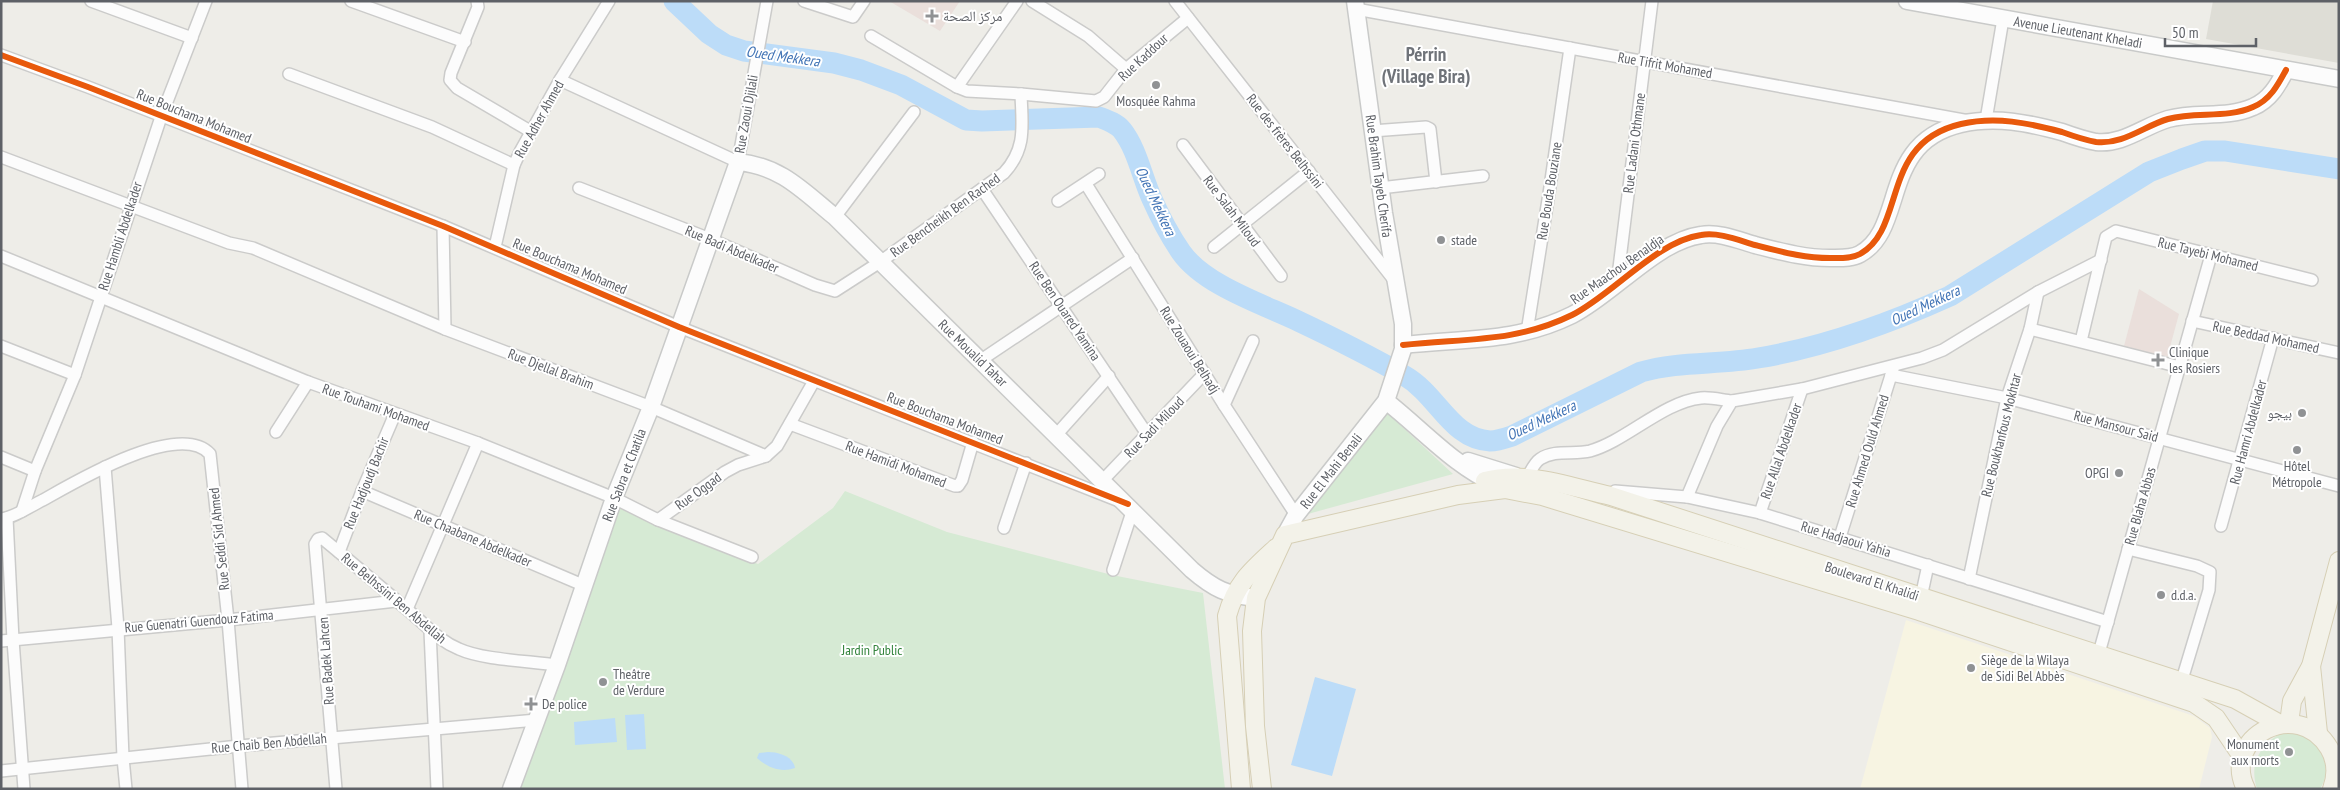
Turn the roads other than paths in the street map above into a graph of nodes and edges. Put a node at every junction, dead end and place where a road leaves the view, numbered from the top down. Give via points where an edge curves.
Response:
1 (91, 1) edge
2 (206, 1) edge
3 (351, 1) edge
4 (477, 1) edge
5 (609, 1) edge
6 (767, 1) edge
7 (804, 1) edge
8 (864, 1) edge
9 (1017, 1) edge
10 (1032, 1) edge
11 (1175, 1) edge
12 (1652, 1) edge
13 (1906, 1) edge
14 (1355, 5) edge
15 (1969, 7) edge
16 (1188, 18) junction
17 (2003, 19) junction
18 (871, 36) dead end
19 (192, 38) junction
20 (465, 42) junction
21 (1570, 48) junction
22 (1, 55) edge
23 (1644, 62) junction
24 (1126, 69) junction
25 (2286, 70) junction
26 (289, 74) dead end
27 (2339, 79) edge
28 (560, 80) junction
29 (957, 87) junction
30 (1021, 99) junction
31 (914, 112) dead end
32 (160, 116) junction
33 (1980, 121) junction
34 (1372, 131) junction
35 (530, 132) junction
36 (1183, 145) dead end
37 (1, 157) edge
38 (738, 162) junction
39 (514, 165) junction
40 (1308, 171) junction
41 (1099, 174) dead end
42 (1484, 176) dead end
43 (1436, 182) junction
44 (1086, 184) junction
45 (579, 188) dead end
46 (1380, 188) junction
47 (982, 189) junction
48 (1058, 201) dead end
49 (130, 206) junction
50 (836, 217) junction
51 (1242, 224) junction
52 (443, 226) junction
53 (710, 239) junction
54 (495, 247) junction
55 (1214, 247) dead end
56 (2211, 255) junction
57 (1, 256) edge
58 (1133, 258) junction
59 (2101, 260) junction
60 (880, 262) junction
61 (1281, 276) dead end
62 (1394, 280) junction
63 (2312, 280) dead end
64 (1617, 284) junction
65 (2038, 292) junction
66 (100, 296) junction
67 (1061, 305) junction
68 (2192, 321) junction
69 (679, 327) junction
70 (2030, 328) junction
71 (445, 329) junction
72 (1527, 332) junction
73 (2273, 338) junction
74 (1253, 340) dead end
75 (2081, 341) junction
76 (1, 346) edge
77 (1403, 347) junction
78 (2339, 353) edge
79 (981, 360) junction
80 (2180, 367) junction
81 (1893, 370) junction
82 (1205, 373) junction
83 (75, 375) junction
84 (1108, 376) junction
85 (814, 380) junction
86 (308, 382) junction
87 (1802, 389) junction
88 (1388, 396) junction
89 (2007, 398) junction
90 (1732, 401) junction
91 (1224, 405) junction
92 (651, 407) junction
93 (395, 414) junction
94 (790, 424) junction
95 (276, 432) dead end
96 (1057, 434) junction
97 (1147, 434) junction
98 (2160, 438) junction
99 (973, 442) junction
100 (478, 443) junction
101 (1447, 454) junction
102 (766, 456) junction
103 (1, 457) edge
104 (2241, 459) junction
105 (1026, 463) junction
106 (105, 467) junction
107 (35, 471) junction
108 (1523, 477) junction
109 (1103, 480) junction
110 (1486, 480) junction
111 (2339, 486) edge
112 (1578, 488) junction
113 (1505, 489) junction
114 (362, 491) junction
115 (1458, 495) junction
116 (1687, 497) junction
117 (614, 498) junction
118 (1130, 507) junction
119 (22, 511) junction
120 (1760, 512) junction
121 (1296, 515) junction
122 (4, 519) edge
123 (658, 520) junction
124 (443, 525) junction
125 (2221, 526) dead end
126 (1004, 528) dead end
127 (1840, 537) junction
128 (322, 538) joint
129 (1283, 539) junction
130 (2128, 549) junction
131 (339, 552) junction
132 (752, 557) dead end
133 (2339, 561) edge
134 (1928, 565) junction
135 (1113, 570) dead end
136 (1968, 579) junction
137 (585, 586) junction
138 (1233, 596) junction
139 (1256, 598) junction
140 (396, 601) junction
141 (1920, 604) junction
142 (322, 609) junction
143 (407, 609) junction
144 (228, 620) junction
145 (2108, 622) junction
146 (118, 628) junction
147 (430, 631) junction
148 (7, 641) edge
149 (2096, 663) junction
150 (558, 664) junction
151 (2311, 666) junction
152 (1253, 681) junction
153 (2181, 683) junction
154 (1233, 688) junction
155 (537, 720) junction
156 (2285, 723) junction
157 (434, 729) junction
158 (332, 737) junction
159 (2327, 740) edge
160 (239, 746) junction
161 (1258, 753) junction
162 (1238, 754) junction
163 (123, 758) junction
164 (2243, 758) junction
165 (22, 770) junction
166 (1, 771) edge
167 (24, 789) edge
168 (126, 789) edge
169 (242, 789) edge
170 (336, 789) edge
171 (437, 789) edge
172 (511, 789) edge
173 (1241, 789) edge
174 (1262, 789) edge
175 (2246, 789) edge
176 (2332, 789) edge

1 - 19 street
2 - 19 street, Rue Hambli Abdelkader
3 - 20 street
4 - 20 street via 478,7
5 - 28 street, Rue Adher Ahmed
6 - 38 street, Rue Zaoui Djilali
7 - 8 street via 853,17
9 - 29 street
10 - 24 street via 1088,36
11 - 16 street, Rue des frères Belhssini
12 - 23 street, Rue Ladani Othmane
13 - 15 street, Avenue Lieutenant Kheladi
14 - 21 street, Rue Tifrit Mohamed
14 - 34 street, Rue Brahim Tayeb Cherifa
15 - 17 street, Avenue Lieutenant Kheladi
16 - 24 street, Rue Kaddour
16 - 40 street, Rue des frères Belhssini
17 - 25 street, Avenue Lieutenant Kheladi
17 - 33 street
18 - 29 street
19 - 32 street, Rue Hambli Abdelkader
20 - 35 street via 450,80 457,88
21 - 23 street, Rue Tifrit Mohamed
21 - 72 street, Rue Bouda Bouziane
22 - 32 street, Rue Bouchama Mohamed
23 - 33 street, Rue Tifrit Mohamed
23 - 64 street, Rue Ladani Othmane
24 - 30 street, Rue Kaddour via 1101,100
25 - 27 street, Avenue Lieutenant Kheladi
25 - 33 street, Rue Maachou Benaldja via 2268,98 2255,107 2223,115 2170,118 2112,141 2097,142 2004,120
26 - 39 street via 432,127
28 - 35 street, Rue Adher Ahmed
28 - 38 street
29 - 30 street
30 - 47 street, Rue Bencheikh Ben Rached via 1024,136 1016,158 1009,168
31 - 50 street
32 - 49 street, Rue Hambli Abdelkader
32 - 52 street, Rue Bouchama Mohamed
33 - 64 street, Rue Maachou Benaldja via 1958,125 1938,134 1916,150 1901,173 1877,239 1861,254 1822,259 1703,234 1663,251
34 - 43 street via 1430,129
34 - 46 street, Rue Brahim Tayeb Cherifa
35 - 39 street, Rue Adher Ahmed
36 - 51 street, Rue Salah Miloud
37 - 49 street, Rue Djellal Brahim
38 - 50 street, Rue Moualid Tahar via 774,171
38 - 53 street, Rue Sabra et Chatila
39 - 54 street, Rue Adher Ahmed
40 - 51 street
40 - 62 street, Rue des frères Belhssini
41 - 44 street
42 - 43 street
43 - 46 street
44 - 48 street
44 - 58 street, Rue Zouaoui Belhadj
45 - 53 street, Rue Badi Abdelkader
46 - 62 street, Rue Brahim Tayeb Cherifa
47 - 60 street, Rue Bencheikh Ben Rached
47 - 67 street, Rue Ben Ouared Yamina
49 - 66 street, Rue Hambli Abdelkader
49 - 71 street, Rue Djellal Brahim via 253,248
50 - 60 street, Rue Moualid Tahar
51 - 55 street
51 - 61 street, Rue Salah Miloud
52 - 54 street, Rue Bouchama Mohamed
52 - 71 street
53 - 60 street, Rue Badi Abdelkader via 835,291
53 - 69 street, Rue Sabra et Chatila
54 - 69 street, Rue Bouchama Mohamed
56 - 59 street, Rue Tayebi Mohamed via 2116,231 2106,237
56 - 63 street, Rue Tayebi Mohamed
56 - 68 street, Rue Blaha Abbas
57 - 66 street, Rue Touhami Mohamed
58 - 67 street
58 - 82 street, Rue Zouaoui Belhadj
59 - 65 street
59 - 75 street
60 - 79 street, Rue Moualid Tahar
62 - 77 street, Rue Brahim Tayeb Cherifa via 1403,324
64 - 72 street, Rue Maachou Benaldja via 1576,313 1552,325
65 - 70 street, Rue Boukhanfous Mokhtar
65 - 81 street via 1942,350
66 - 83 street, Rue Hambli Abdelkader
66 - 86 street, Rue Touhami Mohamed
67 - 79 street
67 - 84 street, Rue Ben Ouared Yamina
68 - 73 street, Rue Beddad Mohamed
68 - 80 street, Rue Blaha Abbas
69 - 85 street, Rue Bouchama Mohamed
69 - 92 street, Rue Sabra et Chatila
70 - 75 street
70 - 89 street, Rue Boukhanfous Mokhtar
71 - 92 street, Rue Djellal Brahim
72 - 77 street, Rue Maachou Benaldja via 1487,340
73 - 78 street, Rue Beddad Mohamed
73 - 104 street, Rue Hamri Abdelkader
74 - 91 street
75 - 80 street
76 - 83 street
77 - 88 street, Rue Brahim Tayeb Cherifa
79 - 96 street, Rue Moualid Tahar
80 - 98 street, Rue Blaha Abbas
81 - 87 street
81 - 89 street, Rue Mansour Said
81 - 127 street, Rue Ahmed Ould Ahmed
82 - 91 street, Rue Zouaoui Belhadj
82 - 97 street, Rue Sadi Miloud
83 - 107 street, Rue Hambli Abdelkader
84 - 96 street
84 - 97 street, Rue Ben Ouared Yamina
85 - 94 street
85 - 99 street, Rue Bouchama Mohamed
86 - 93 street, Rue Touhami Mohamed
86 - 95 street
87 - 90 street
87 - 120 street, Rue Allal Abdelkader
88 - 101 street
88 - 121 street, Rue El Mahi Benali
89 - 98 street, Rue Mansour Said
89 - 136 street, Rue Boukhanfous Mokhtar
90 - 108 street via 1701,398 1687,402 1600,447 1540,459
90 - 116 street via 1717,426
91 - 121 street, Rue Zouaoui Belhadj
92 - 102 street, Rue Djellal Brahim
92 - 117 street, Rue Sabra et Chatila
93 - 100 street, Rue Touhami Mohamed
93 - 114 street, Rue Hadjoudj Bachir
94 - 99 street, Rue Hamidi Mohamed via 955,486 962,480
94 - 102 street via 777,446
96 - 109 street, Rue Moualid Tahar
97 - 109 street, Rue Sadi Miloud
98 - 104 street, Rue Mansour Said
98 - 130 street, Rue Blaha Abbas
99 - 105 street, Rue Bouchama Mohamed
100 - 117 street, Rue Touhami Mohamed
100 - 124 street
101 - 108 street
101 - 110 street
102 - 123 street, Rue Oggad via 725,472
103 - 107 street
104 - 111 street, Rue Mansour Said
104 - 125 street, Rue Hamri Abdelkader
105 - 118 street, Rue Bouchama Mohamed
105 - 126 street
106 - 119 street
106 - 144 street, Rue Seddi Sid Ahmed via 161,445 196,446 210,454
106 - 146 street
107 - 119 street, Rue Hambli Abdelkader
108 - 110 main road, Boulevard El Khalidi
108 - 112 main road, Boulevard El Khalidi
109 - 118 street, Rue Moualid Tahar
110 - 113 street
110 - 115 main road, Boulevard El Khalidi
112 - 116 street, Rue Hadjaoui Yahia
112 - 141 main road, Boulevard El Khalidi via 1611,496
113 - 115 main road
113 - 141 main road via 1542,496
114 - 124 street, Rue Chaabane Abdelkader
114 - 131 street, Rue Hadjoudj Bachir
115 - 129 main road
116 - 120 street, Rue Hadjaoui Yahia
117 - 123 street, Rue Touhami Mohamed
117 - 137 street, Rue Sabra et Chatila
118 - 135 street
118 - 138 street, Rue Moualid Tahar via 1207,583
119 - 122 street
120 - 127 street, Rue Hadjaoui Yahia
121 - 129 street, Rue El Mahi Benali
122 - 148 street
123 - 132 street, Rue Touhami Mohamed
124 - 137 street, Rue Chaabane Abdelkader
124 - 143 street
127 - 134 street, Rue Hadjaoui Yahia
128 - 131 street, Rue Belhssini Ben Abdellah
128 - 142 street, Rue Badek Lahcen via 318,538 315,544
129 - 138 main road via 1244,578
129 - 139 main road
130 - 145 street, Rue Blaha Abbas
130 - 153 street via 2210,572 2209,590
131 - 140 street, Rue Belhssini Ben Abdellah
133 - 151 main road
134 - 136 street, Rue Hadjaoui Yahia
134 - 141 street
136 - 145 street, Rue Hadjaoui Yahia
137 - 150 street, Rue Sabra et Chatila
138 - 139 street
138 - 154 main road via 1227,616
139 - 152 main road via 1252,630
140 - 142 street, Rue Guenatri Guendouz Fatima
140 - 143 street, Rue Belhssini Ben Abdellah
141 - 149 main road
142 - 144 street, Rue Guenatri Guendouz Fatima
142 - 158 street, Rue Badek Lahcen
143 - 147 street, Rue Belhssini Ben Abdellah
144 - 146 street, Rue Guenatri Guendouz Fatima
144 - 160 street, Rue Seddi Sid Ahmed
145 - 149 street, Rue Blaha Abbas
146 - 148 street, Rue Guenatri Guendouz Fatima
146 - 163 street
147 - 150 street, Rue Belhssini Ben Abdellah via 471,654
147 - 157 street
148 - 165 street
149 - 153 main road
149 - 164 main road via 2206,710 2216,718
150 - 155 street, Rue Sabra et Chatila
151 - 156 main road via 2292,701
151 - 159 main road
152 - 154 main road
152 - 161 main road
153 - 156 main road via 2235,699
154 - 162 main road
155 - 157 street, Rue Chaib Ben Abdellah
155 - 172 street, Rue Sabra et Chatila
156 - 159 main road via 2304,726
156 - 164 main road via 2261,732
157 - 158 street, Rue Chaib Ben Abdellah
157 - 171 street
158 - 160 street, Rue Chaib Ben Abdellah
158 - 170 street, Rue Badek Lahcen
159 - 176 main road via 2335,763
160 - 163 street, Rue Chaib Ben Abdellah
160 - 169 street, Rue Seddi Sid Ahmed
161 - 162 main road
161 - 174 main road
162 - 173 main road
163 - 165 street, Rue Chaib Ben Abdellah
163 - 168 street
164 - 175 main road via 2241,771
165 - 166 street, Rue Chaib Ben Abdellah
165 - 167 street

